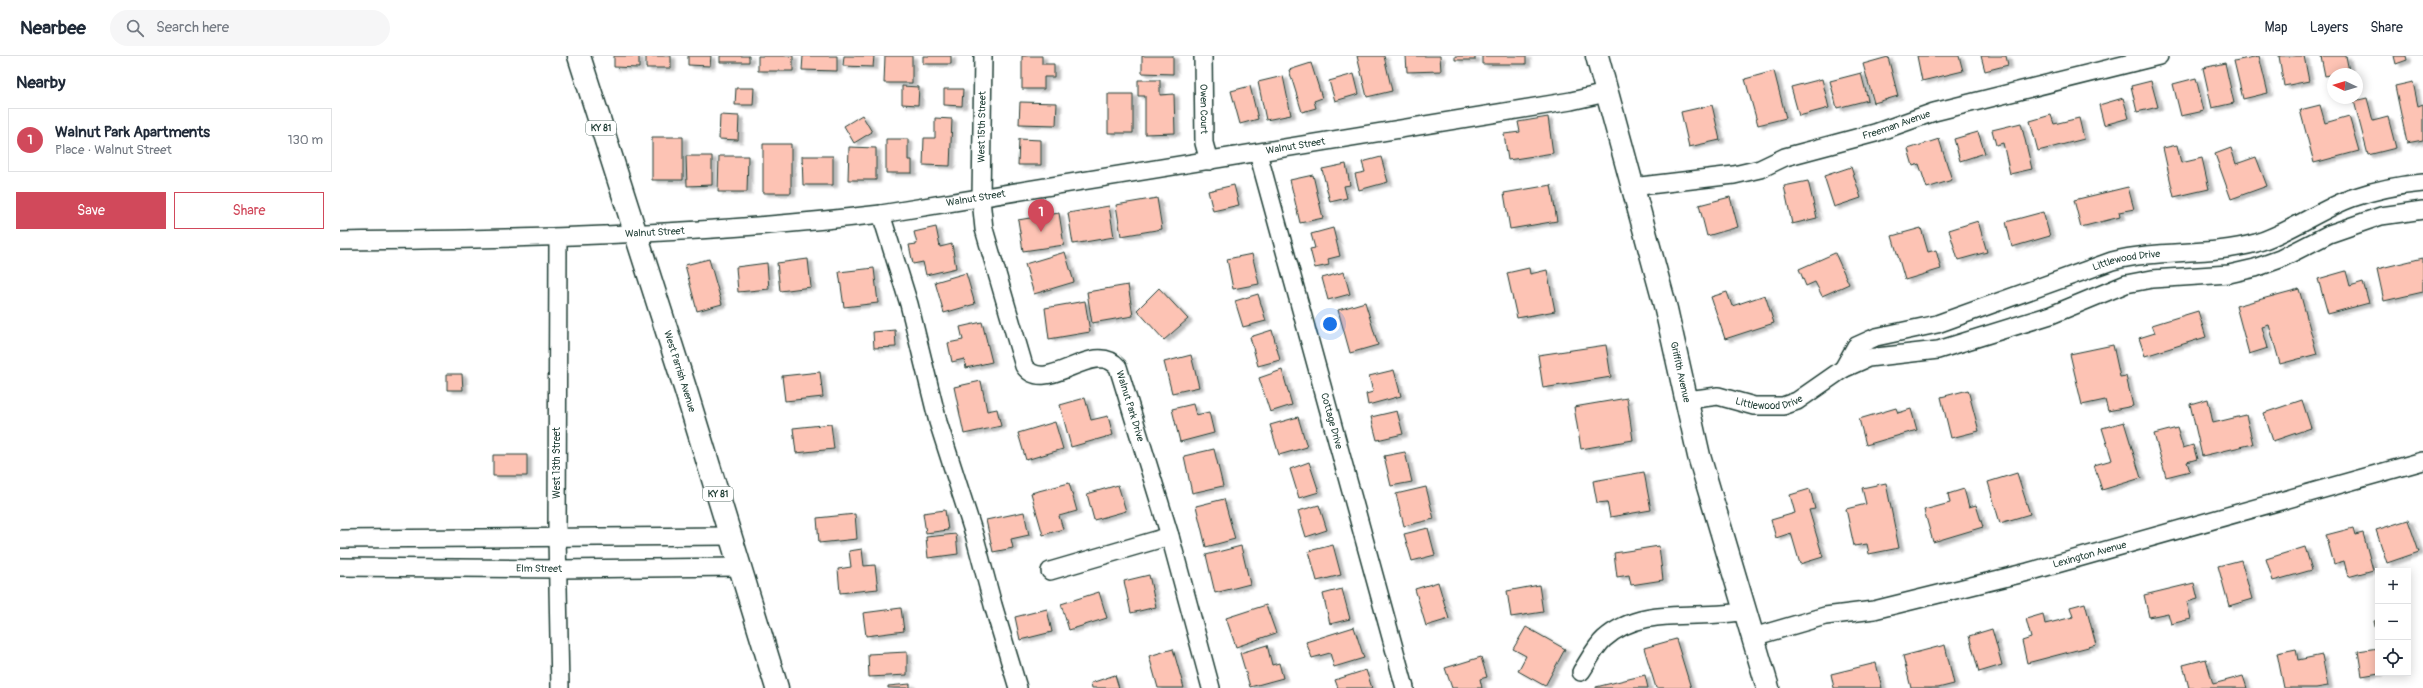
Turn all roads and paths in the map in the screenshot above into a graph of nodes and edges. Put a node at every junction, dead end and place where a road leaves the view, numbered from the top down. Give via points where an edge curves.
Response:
1 (579, 56) edge
2 (983, 56) edge
3 (1203, 56) edge
4 (1596, 56) edge
5 (2159, 56) edge
6 (1606, 93) junction
7 (1258, 153) junction
8 (1209, 161) junction
9 (2423, 183) edge
10 (1632, 187) junction
11 (981, 199) junction
12 (2423, 210) edge
13 (881, 214) junction
14 (636, 234) junction
15 (558, 238) junction
16 (340, 241) edge
17 (1843, 369) junction
18 (1687, 400) junction
19 (2423, 461) edge
20 (557, 536) junction
21 (731, 536) junction
22 (1170, 536) junction
23 (340, 538) edge
24 (340, 567) edge
25 (739, 567) junction
26 (559, 569) junction
27 (1050, 571) dead end
28 (1746, 611) junction
29 (1753, 637) junction
30 (1581, 672) dead end
31 (560, 688) edge
32 (777, 688) edge
33 (1018, 688) edge
34 (1211, 688) edge
35 (1405, 688) edge
36 (1768, 688) edge

1 - 14 main road, West Parrish Avenue / KY 81
2 - 11 street, West 15th Street
3 - 8 street, Owen Court via 1204,142
4 - 6 main road, Griffith Avenue
5 - 10 street, Freeman Avenue via 1934,112 1875,134 1785,157 1760,168 1734,174
6 - 7 street, Walnut Street
6 - 10 main road, Griffith Avenue
7 - 8 street, Walnut Street
7 - 35 street, Cottage Drive
8 - 11 street, Walnut Street
9 - 17 street, Littlewood Drive via 2398,185 2352,198 2257,242 2233,248 2136,255 2112,260 1937,324 1876,337 1856,346
10 - 18 main road, Griffith Avenue via 1666,309
11 - 13 street, Walnut Street
11 - 22 street, Walnut Park Drive via 984,229 1024,366 1028,372 1045,374 1059,372 1094,359 1112,361 1118,368 1127,393
12 - 17 street, Littlewood Drive via 2381,216 2329,234 2255,268 2229,274 2152,279 2126,284 2051,315 1938,350 1868,358
13 - 14 street, Walnut Street via 805,223
13 - 33 street via 909,304 938,422 974,534
14 - 15 street, Walnut Street
14 - 21 main road, West Parrish Avenue / KY 81
15 - 16 street, Walnut Street
15 - 20 street, West 13th Street
17 - 18 street, Littlewood Drive via 1797,401 1783,406 1754,406 1718,396
18 - 28 main road, Griffith Avenue via 1699,456
19 - 29 street, Lexington Avenue via 2028,572 1874,610 1825,616
20 - 21 street
20 - 23 street
20 - 26 street, West 13th Street
21 - 25 main road, West Parrish Avenue / KY 81
22 - 27 street
22 - 34 street, Walnut Park Drive
24 - 26 street, Elm Street
25 - 26 street, Elm Street
25 - 32 main road, West Parrish Avenue / KY 81
26 - 31 street, West 13th Street
28 - 29 main road, Griffith Avenue
28 - 30 street via 1723,616 1655,616 1629,622 1603,639
29 - 36 main road, Griffith Avenue

